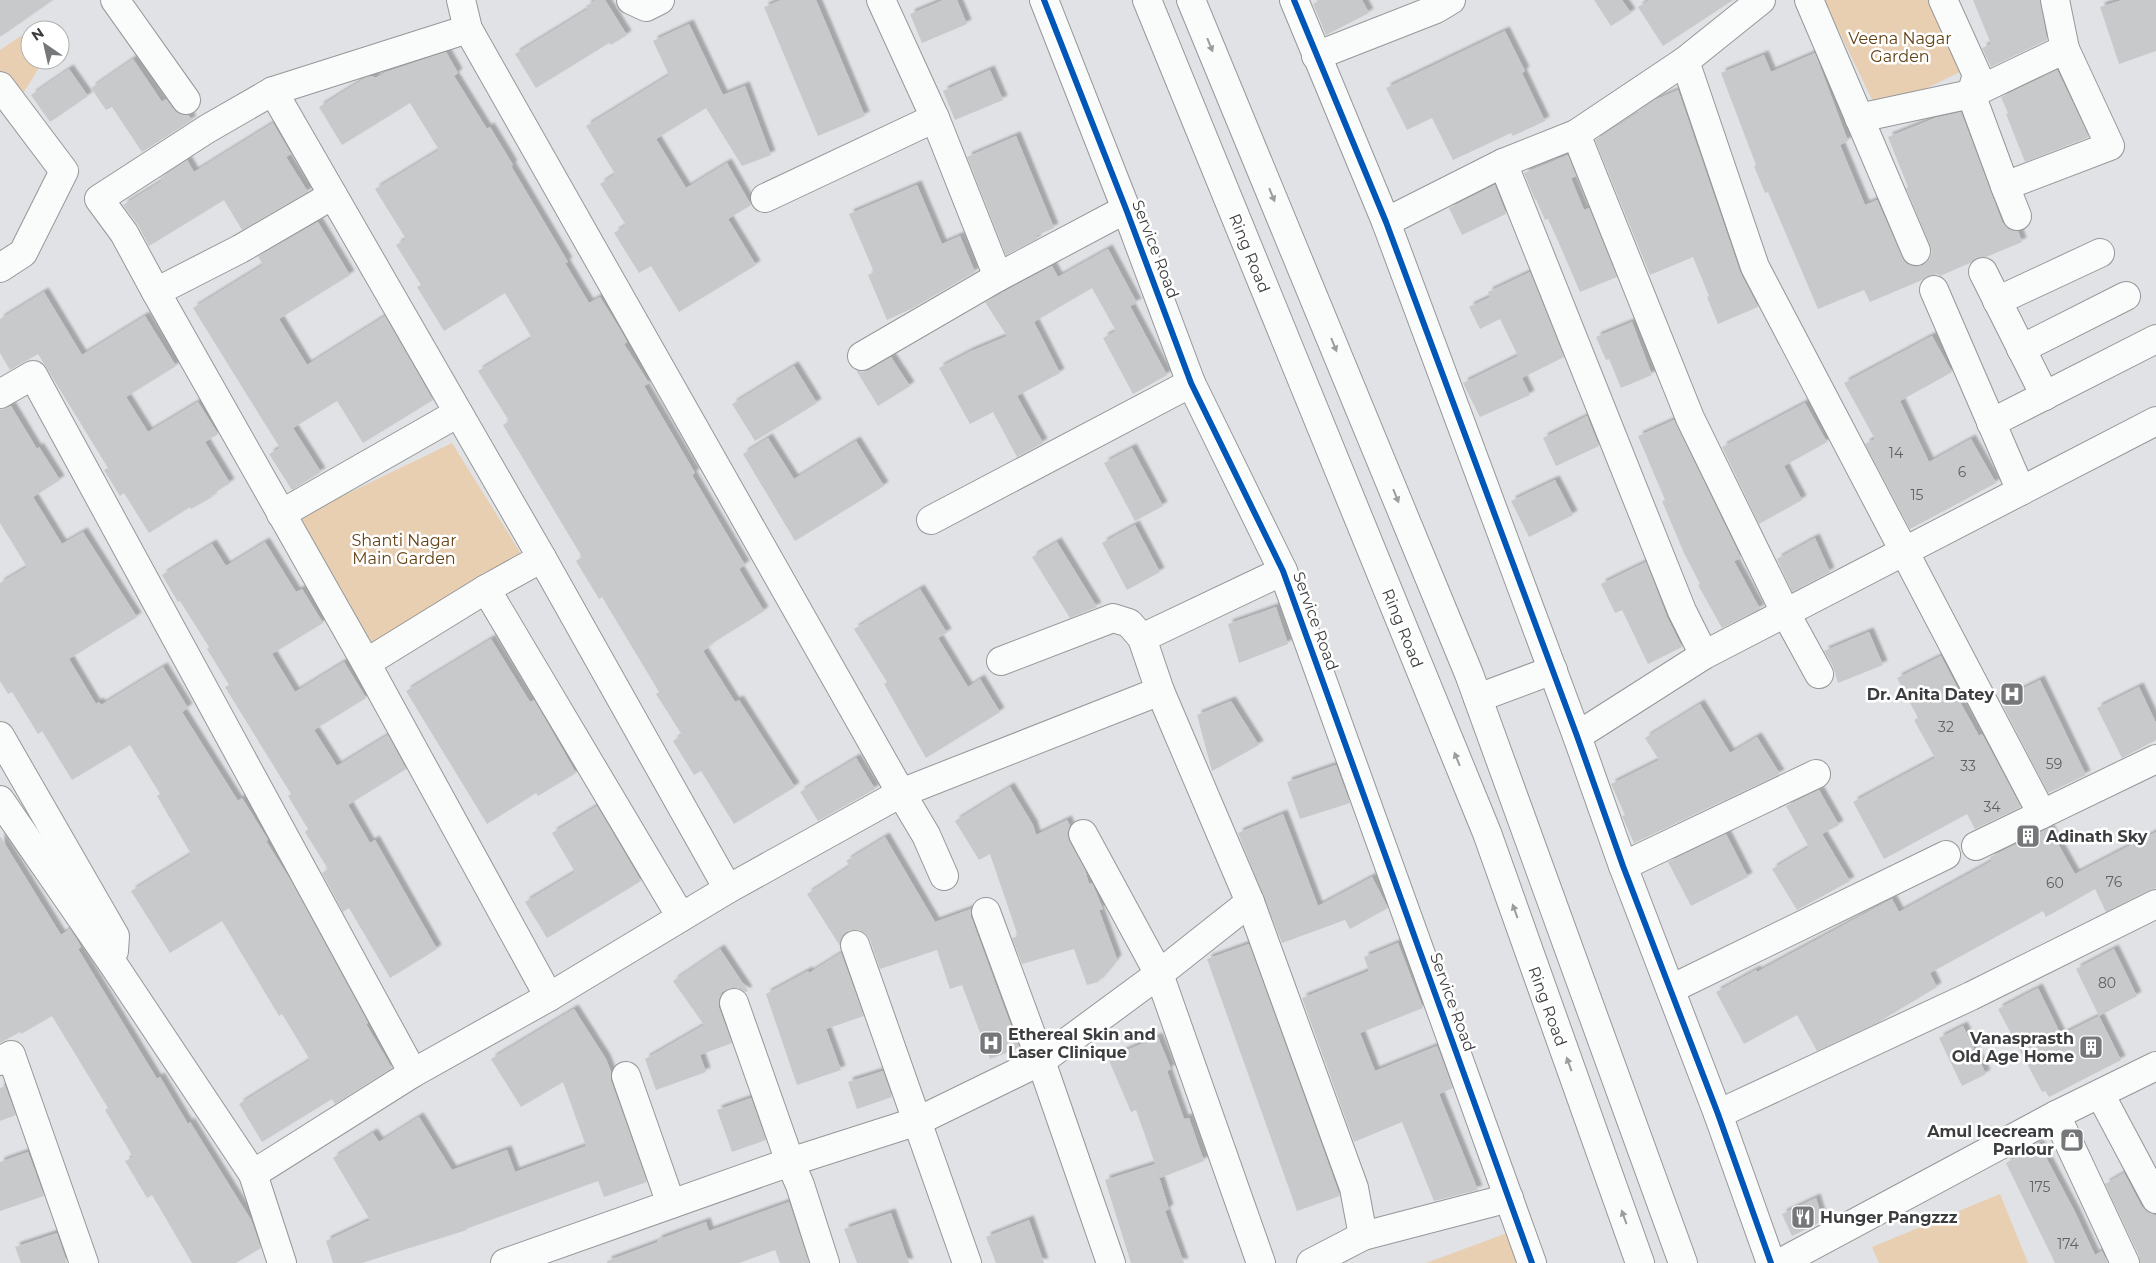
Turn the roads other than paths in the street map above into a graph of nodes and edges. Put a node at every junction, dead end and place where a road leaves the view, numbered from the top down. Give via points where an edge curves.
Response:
1 (116, 0) edge
2 (460, 0) edge
3 (631, 0) edge
4 (660, 0) edge
5 (881, 0) edge
6 (1044, 0) edge
7 (1147, 0) edge
8 (1191, 0) edge
9 (1294, 0) edge
10 (1761, 0) edge
11 (1809, 0) edge
12 (1943, 0) edge
13 (2055, 0) edge
14 (1440, 3) edge
15 (468, 29) junction
16 (2065, 49) junction
17 (1316, 56) junction
18 (1685, 61) junction
19 (0, 86) edge
20 (273, 91) junction
21 (1971, 94) junction
22 (186, 100) dead end
23 (935, 118) junction
24 (1859, 118) junction
25 (1576, 134) junction
26 (1503, 163) junction
27 (2005, 186) junction
28 (333, 195) junction
29 (765, 198) dead end
30 (1126, 209) junction
31 (2018, 216) dead end
32 (1386, 222) junction
33 (1916, 251) dead end
34 (2100, 253) dead end
35 (0, 268) edge
36 (1983, 272) dead end
37 (998, 277) junction
38 (1934, 290) dead end
39 (156, 292) junction
40 (2126, 296) dead end
41 (1997, 301) junction
42 (2156, 339) edge
43 (2021, 349) junction
44 (862, 356) dead end
45 (1191, 383) junction
46 (0, 394) edge
47 (2044, 396) junction
48 (458, 413) junction
49 (2156, 421) edge
50 (1991, 423) junction
51 (2021, 491) junction
52 (281, 514) junction
53 (931, 520) dead end
54 (1903, 551) junction
55 (542, 558) junction
56 (1283, 571) junction
57 (486, 589) junction
58 (1785, 612) junction
59 (1142, 638) junction
60 (1704, 655) junction
61 (1001, 660) dead end
62 (366, 663) junction
63 (1552, 670) junction
64 (1819, 674) dead end
65 (1160, 691) junction
66 (1478, 698) junction
67 (0, 736) edge
68 (1577, 736) junction
69 (7, 758) edge
70 (2156, 759) edge
71 (1816, 774) dead end
72 (901, 793) junction
73 (0, 800) edge
74 (2042, 814) junction
75 (1083, 834) dead end
76 (1976, 846) dead end
77 (1946, 855) dead end
78 (1623, 866) junction
79 (944, 876) dead end
80 (728, 889) junction
81 (1250, 902) junction
82 (2156, 904) edge
83 (986, 912) dead end
84 (682, 917) junction
85 (855, 945) dead end
86 (114, 964) junction
87 (1159, 974) junction
88 (1671, 989) junction
89 (549, 997) junction
90 (734, 1003) dead end
91 (0, 1061) edge
92 (1041, 1061) junction
93 (2156, 1066) edge
94 (413, 1073) junction
95 (626, 1076) dead end
96 (2100, 1094) junction
97 (1718, 1114) junction
98 (2056, 1115) junction
99 (918, 1121) junction
100 (790, 1162) junction
101 (253, 1174) junction
102 (1509, 1198) junction
103 (2156, 1199) edge
104 (671, 1204) junction
105 (1363, 1236) junction
106 (84, 1263) edge
107 (282, 1263) edge
108 (504, 1263) edge
109 (825, 1263) edge
110 (967, 1263) edge
111 (1111, 1263) edge
112 (1261, 1263) edge
113 (1312, 1263) edge
114 (1532, 1263) edge
115 (1640, 1263) edge
116 (1683, 1263) edge
117 (1771, 1263) edge
118 (1780, 1263) edge
119 (2125, 1263) edge

1 - 22 street
2 - 15 street
3 - 4 street via 646,7
5 - 23 street
6 - 30 street, Service Road
115 -> 7 street, Ring Road via 1487,833
8 -> 66 street
9 - 17 street
10 - 18 street
11 - 24 street
12 - 21 street via 1977,75
13 - 16 street
14 - 17 street
15 - 20 street
15 - 72 street
16 - 21 street
16 - 27 street via 2110,146
17 - 32 street
18 - 25 street
18 - 54 street via 1754,267
19 - 35 street via 64,171 23,253
20 - 28 street
20 - 39 street via 207,129 99,199 124,233
21 - 24 street
21 - 27 street
23 - 29 street
23 - 37 street
24 - 33 street
25 - 26 street
25 - 58 street via 1690,418
26 - 32 street
26 - 60 street via 1679,602
27 - 31 street
28 - 39 street via 240,249
28 - 48 street
30 - 37 street
30 - 45 street, Service Road
32 - 63 street
34 - 41 street
36 - 41 street
37 - 44 street
38 - 50 street
39 - 52 street
40 - 43 street
41 - 43 street
42 - 47 street
43 - 47 street
45 - 53 street
45 - 56 street, Service Road
46 - 94 street via 32,374
47 - 50 street
48 - 52 street
48 - 55 street
49 - 51 street
50 - 51 street
51 - 54 street
52 - 62 street
54 - 58 street
54 - 74 street
55 - 57 street
55 - 80 street
56 - 59 street
56 - 102 street, Service Road
57 - 62 street
57 - 84 street
58 - 60 street
58 - 64 street
59 - 61 street via 1129,623 1113,618
59 - 65 street
60 - 68 street
62 - 89 street
63 - 66 street
63 - 68 street
65 - 72 street
65 - 81 street
66 - 116 street
67 - 69 street
68 - 78 street
69 - 86 street via 115,936
70 - 74 street
71 - 78 street
72 - 79 street via 926,835
72 - 80 street
73 - 86 street
74 - 76 street
75 - 87 street
77 - 88 street
78 - 88 street
80 - 84 street
81 - 87 street
81 - 105 street via 1354,1188
82 - 97 street via 1971,996
83 - 92 street
84 - 89 street
85 - 99 street
86 - 101 street
87 - 92 street
87 - 112 street
88 - 97 street
89 - 94 street
90 - 100 street
91 - 106 street via 11,1055
92 - 99 street
92 - 111 street
93 - 96 street
94 - 101 street
95 - 104 street
96 - 98 street
96 - 103 street
97 - 117 street
98 - 118 street
98 - 119 street
99 - 100 street
99 - 110 street
100 - 104 street
100 - 109 street
101 - 107 street
102 - 105 street
102 - 114 street, Service Road
104 - 108 street
105 - 113 street

